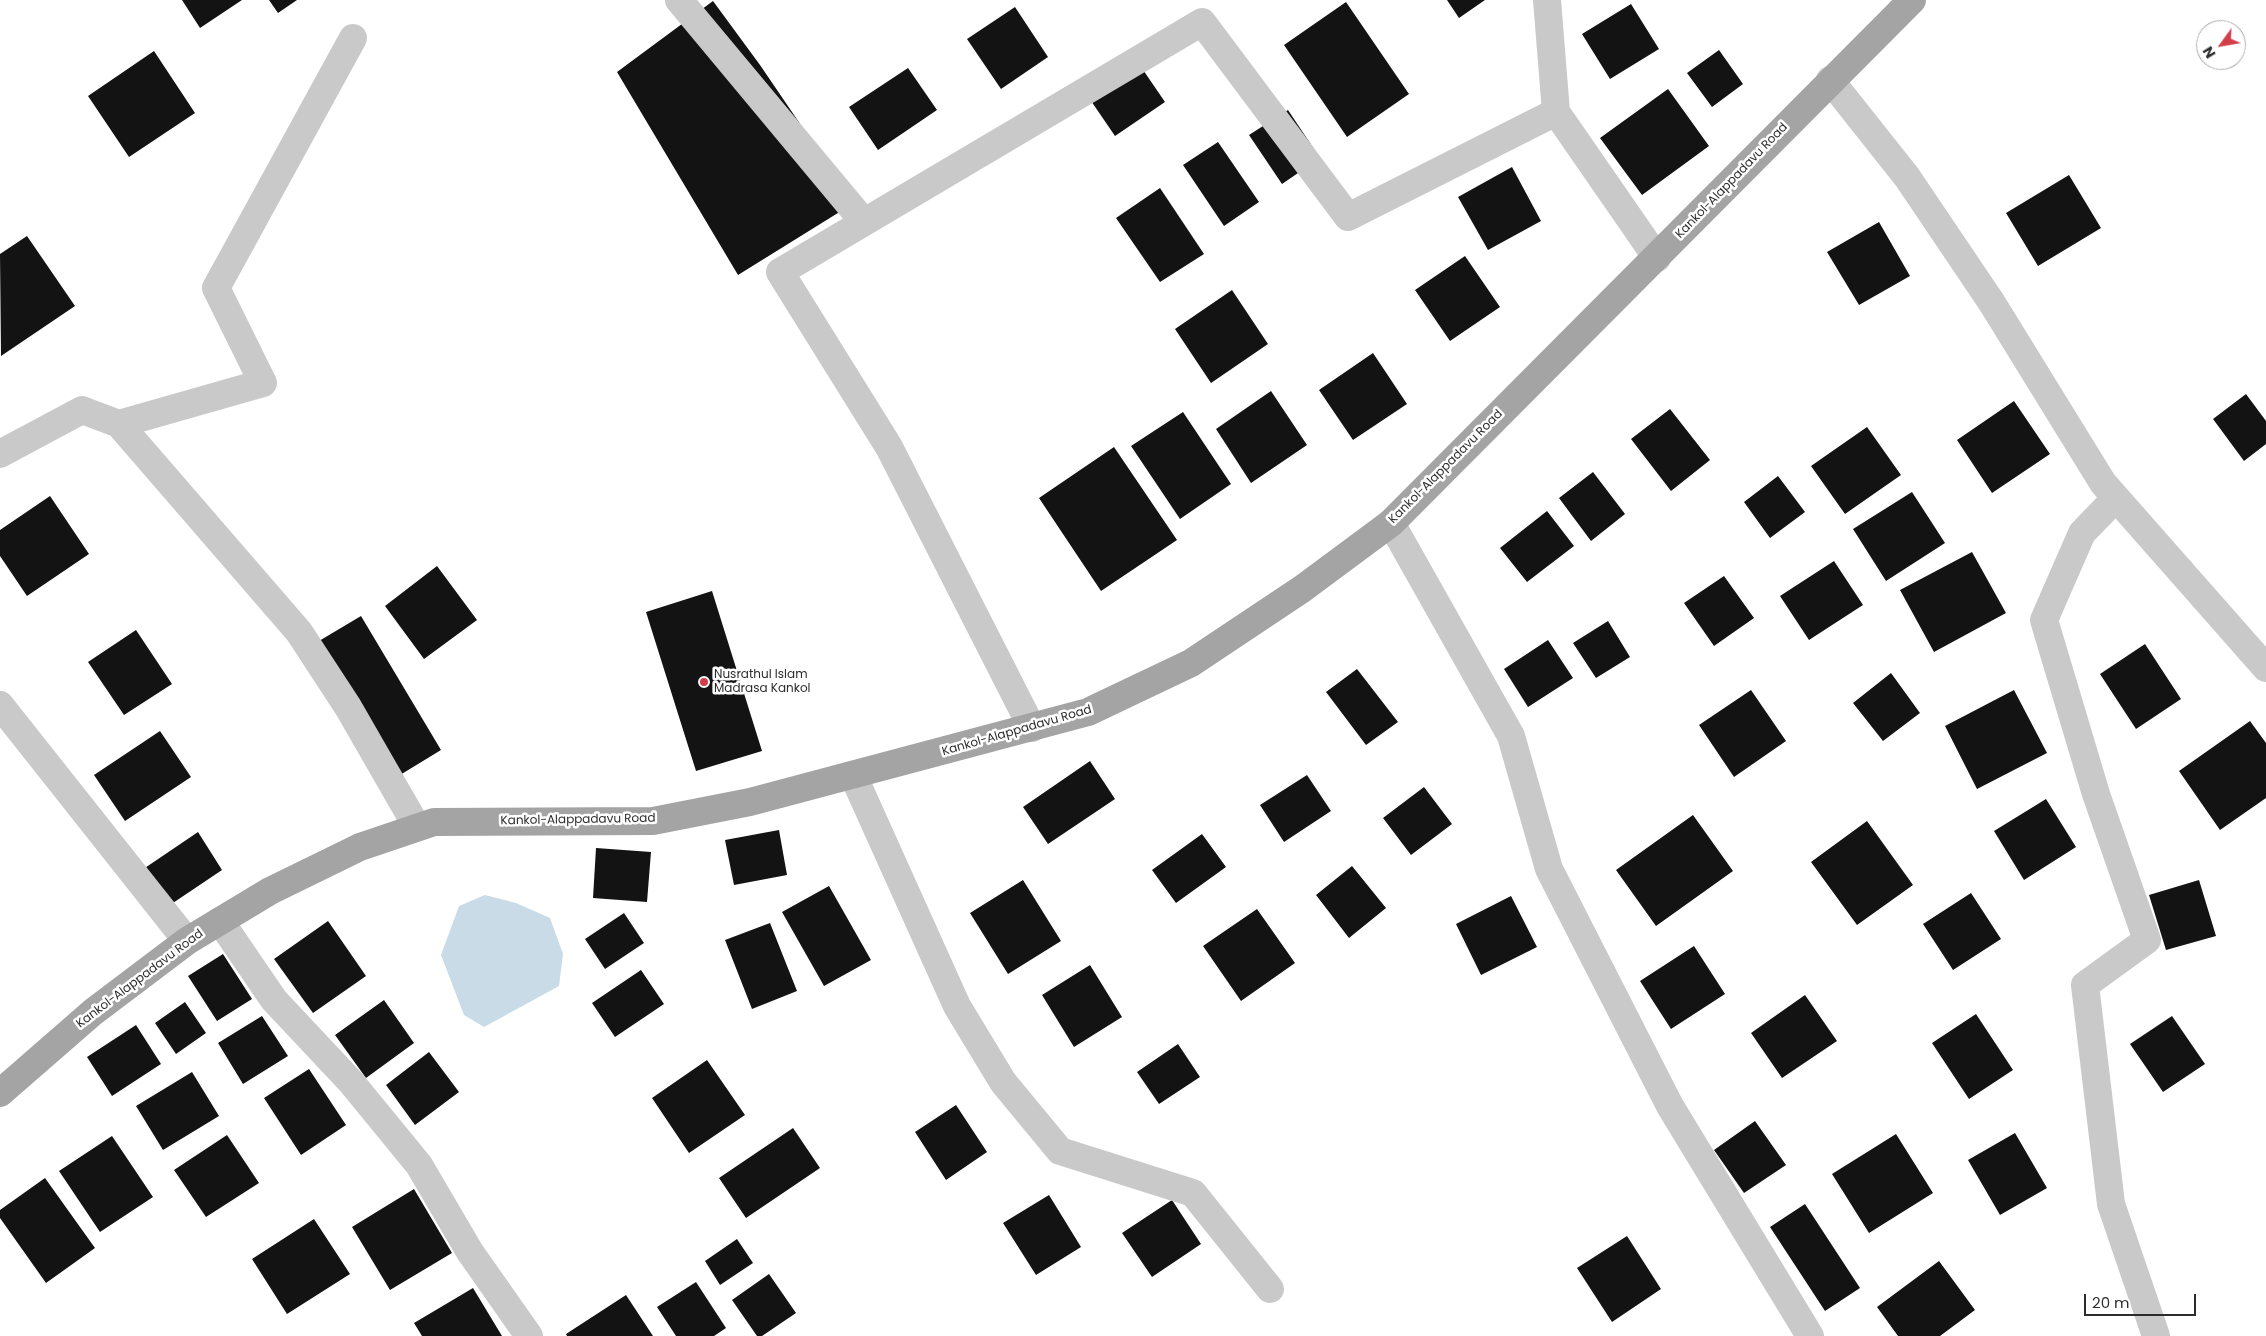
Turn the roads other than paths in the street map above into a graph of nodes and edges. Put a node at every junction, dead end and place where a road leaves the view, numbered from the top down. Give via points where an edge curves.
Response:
1 (680, 0) edge
2 (1547, 0) edge
3 (1912, 0) edge
4 (353, 38) dead end
5 (1830, 80) junction
6 (1556, 112) junction
7 (864, 222) junction
8 (1657, 258) junction
9 (119, 424) junction
10 (0, 454) edge
11 (2116, 498) junction
12 (1391, 523) junction
13 (2266, 668) edge
14 (0, 705) edge
15 (1032, 728) junction
16 (853, 775) junction
17 (418, 827) junction
18 (220, 921) junction
19 (187, 941) junction
20 (0, 1093) edge
21 (1270, 1289) dead end
22 (529, 1336) edge
23 (1810, 1336) edge
24 (2156, 1336) edge

1 - 7 street
2 - 6 street
3 - 5 main road, Kankol-Alappadavu Road
4 - 9 street via 216,288 263,383
5 - 8 main road, Kankol-Alappadavu Road
5 - 11 street via 1907,177 1992,303 2103,483
6 - 7 street via 1348,217 1202,22
6 - 8 street
7 - 15 street via 780,272 889,447
8 - 12 main road, Kankol-Alappadavu Road
9 - 10 street via 82,410
9 - 17 street via 299,632 348,707
11 - 13 street
11 - 24 street via 2082,533 2044,620 2096,794 2147,940 2085,985 2111,1204
12 - 15 main road, Kankol-Alappadavu Road via 1302,589 1191,663 1088,712
12 - 23 street via 1511,736 1549,869 1670,1106
14 - 19 street
15 - 16 main road, Kankol-Alappadavu Road
16 - 17 main road, Kankol-Alappadavu Road via 750,802 652,821 434,822
16 - 21 street via 957,1006 1003,1082 1060,1151 1193,1193
17 - 18 main road, Kankol-Alappadavu Road via 360,847 270,891
18 - 19 main road, Kankol-Alappadavu Road
18 - 22 street via 274,1000 351,1082 419,1165 470,1252
19 - 20 main road, Kankol-Alappadavu Road via 93,1012

